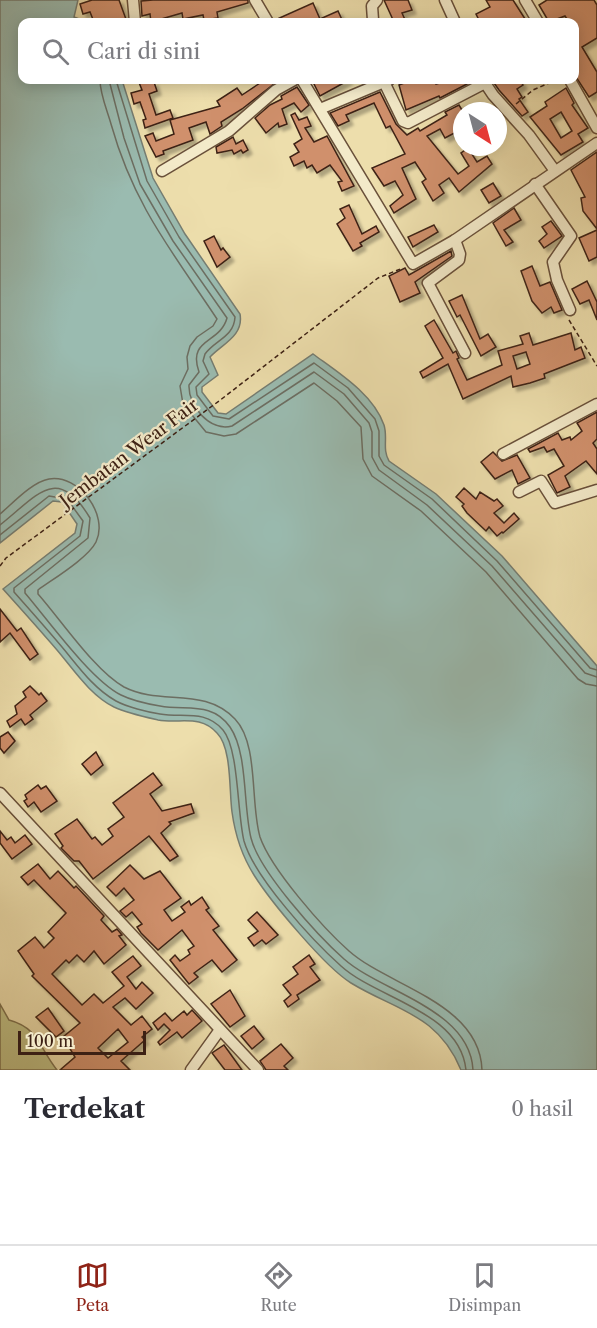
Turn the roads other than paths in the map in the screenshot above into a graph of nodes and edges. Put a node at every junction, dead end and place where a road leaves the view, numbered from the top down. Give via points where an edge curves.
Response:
1 (133, 0) edge
2 (255, 0) edge
3 (377, 0) edge
4 (445, 0) edge
5 (525, 0) edge
6 (135, 18) edge
7 (266, 18) edge
8 (373, 18) edge
9 (453, 18) edge
10 (536, 18) edge
11 (287, 84) edge
12 (305, 84) edge
13 (364, 84) edge
14 (388, 84) edge
15 (478, 84) edge
16 (486, 84) edge
17 (572, 84) edge
18 (320, 108) junction
19 (597, 128) edge
20 (597, 143) edge
21 (162, 171) dead end
22 (555, 171) junction
23 (535, 184) junction
24 (455, 240) junction
25 (570, 310) road end
26 (465, 353) dead end
27 (597, 404) edge
28 (503, 454) dead end
29 (597, 490) edge
30 (519, 492) dead end
31 (0, 793) edge
32 (219, 1031) junction
33 (191, 1070) edge
34 (258, 1070) edge

1 - 6 street
2 - 7 street
3 - 8 street via 372,6
4 - 9 street
5 - 10 street
11 - 21 street via 229,131
12 - 18 street
13 - 18 street
14 - 15 street via 406,123
16 - 22 street
17 - 19 street
18 - 24 street via 413,264
20 - 22 street
22 - 23 street
23 - 24 street
23 - 25 street via 571,236 553,262
24 - 26 street via 459,260 428,283
27 - 28 street
29 - 30 street via 555,503 541,481
31 - 32 street
32 - 33 street
32 - 34 street

